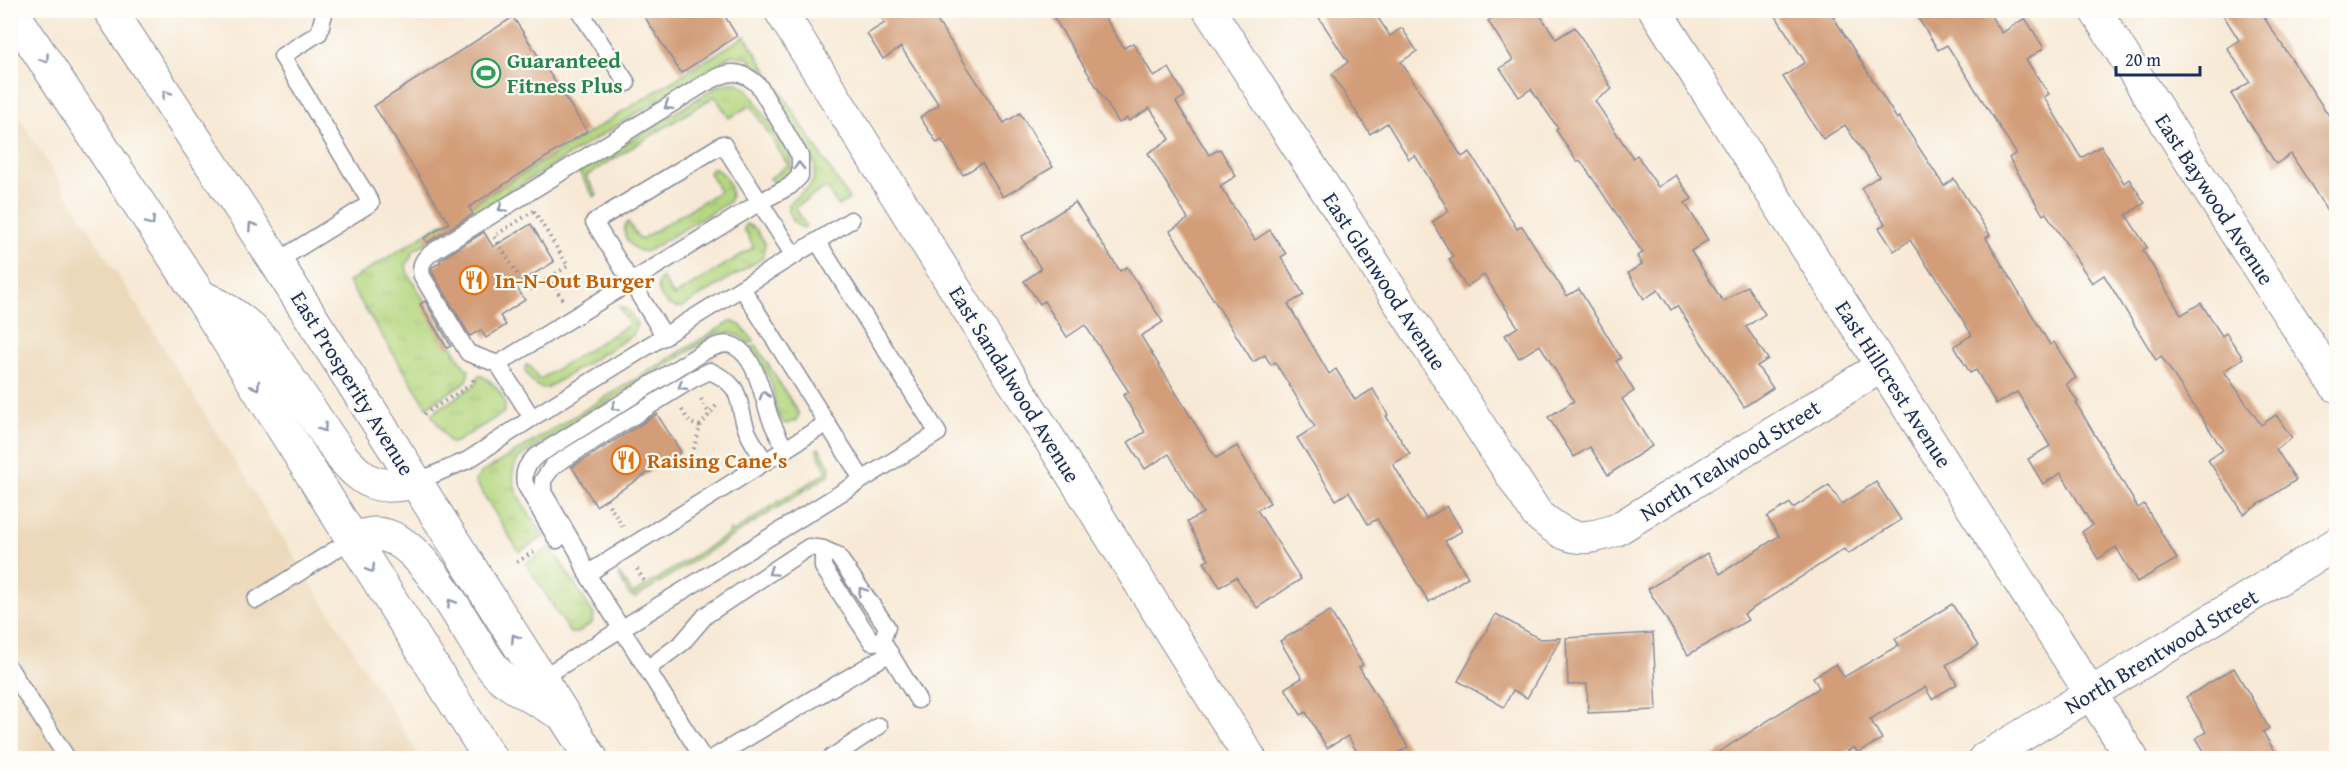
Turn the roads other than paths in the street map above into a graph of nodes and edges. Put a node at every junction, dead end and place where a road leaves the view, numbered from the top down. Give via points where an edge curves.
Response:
1 (110, 10) edge
2 (325, 10) edge
3 (579, 10) edge
4 (780, 10) edge
5 (1209, 10) edge
6 (1655, 10) edge
7 (2095, 10) edge
8 (15, 15) edge
9 (627, 83) dead end
10 (760, 202) junction
11 (851, 220) dead end
12 (817, 241) junction
13 (794, 256) junction
14 (276, 262) junction
15 (632, 282) junction
16 (742, 288) junction
17 (200, 296) junction
18 (665, 337) junction
19 (498, 364) junction
20 (1882, 366) junction
21 (2337, 386) edge
22 (532, 418) junction
23 (827, 423) junction
24 (785, 449) junction
25 (765, 462) junction
26 (862, 479) junction
27 (416, 482) junction
28 (1573, 538) joint
29 (352, 539) junction
30 (2337, 544) edge
31 (587, 574) junction
32 (256, 600) dead end
33 (621, 628) junction
34 (886, 647) junction
35 (10, 669) edge
36 (647, 669) junction
37 (540, 679) junction
38 (2091, 693) junction
39 (918, 700) dead end
40 (564, 716) junction
41 (879, 726) dead end
42 (67, 759) edge
43 (490, 759) edge
44 (591, 759) edge
45 (703, 759) edge
46 (713, 759) edge
47 (831, 759) edge
48 (1250, 759) edge
49 (1985, 759) edge
50 (2132, 759) edge

14 -> 1 main road, East Prosperity Avenue
2 - 14 lane via 319,33 282,56 371,203
3 - 9 lane
4 - 48 street, East Sandalwood Avenue
5 - 28 street, East Glenwood Avenue via 1537,514
6 - 20 street, East Hillcrest Avenue
7 - 21 street, East Baywood Avenue
8 -> 17 main road
10 - 13 lane
10 - 15 lane
10 - 15 lane via 723,144 594,222
10 -> 19 lane via 800,176 800,156 759,86 746,75 727,73 427,256 420,268 422,276 468,353
11 - 12 lane
12 - 13 lane
12 - 26 lane via 938,433
13 - 16 lane
14 - 27 main road, East Prosperity Avenue
15 - 18 lane
15 - 19 lane
16 - 18 lane
16 - 23 lane
17 -> 27 main road via 228,309 250,326 353,470 389,487
17 -> 29 main road
18 - 22 lane
19 - 22 lane
20 - 28 street, North Tealwood Street via 1616,530 1596,537
20 - 38 street, East Hillcrest Avenue
22 - 27 lane via 468,460
23 - 24 lane
23 - 26 lane
24 - 25 lane
24 -> 31 lane via 752,367 734,346 726,344 703,352 555,445 526,466 525,484 569,559
25 - 31 lane
25 -> 31 lane via 747,430 736,391 727,379 710,371 553,466 543,480 543,492
26 - 33 lane
37 -> 27 main road, East Prosperity Avenue
29 - 32 lane
40 -> 29 main road via 498,674 429,569 412,551 375,534
29 -> 43 main road
30 - 38 street, North Brentwood Street
31 - 33 lane
33 - 36 lane
33 - 37 lane
34 -> 36 lane via 873,642 823,567 823,549 809,547 706,615 682,643
34 - 39 lane
34 - 46 lane
35 - 42 lane
36 - 45 lane
37 - 40 main road, East Prosperity Avenue
38 - 49 street, North Brentwood Street
38 - 50 street, East Hillcrest Avenue
40 - 44 main road, East Prosperity Avenue
41 - 47 lane

